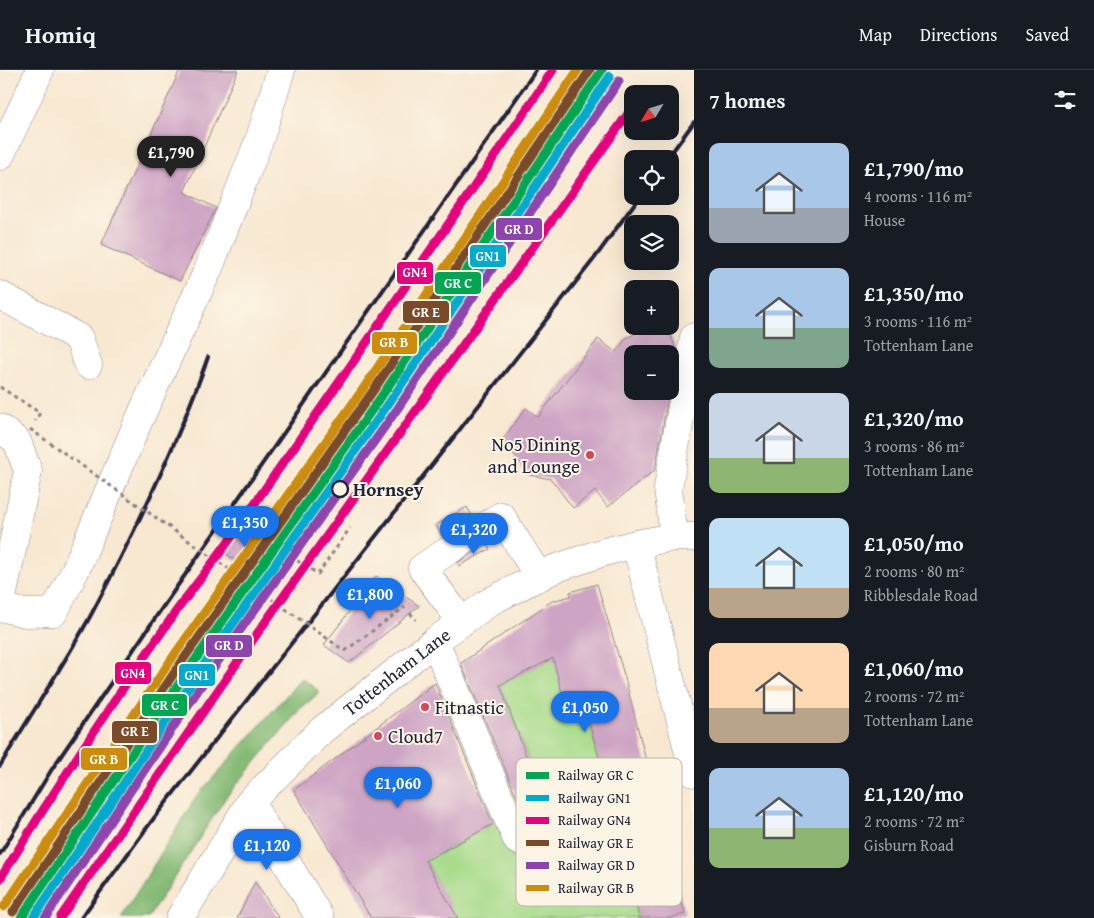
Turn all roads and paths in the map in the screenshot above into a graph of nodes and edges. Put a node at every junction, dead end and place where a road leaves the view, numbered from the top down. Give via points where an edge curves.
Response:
1 (40, 70) edge
2 (281, 70) edge
3 (0, 156) edge
4 (0, 295) edge
5 (692, 347) edge
6 (88, 365) dead end
7 (0, 387) edge
8 (9, 435) edge
9 (291, 487) dead end
10 (350, 528) dead end
11 (257, 535) junction
12 (684, 537) edge
13 (636, 544) junction
14 (230, 570) junction
15 (538, 577) junction
16 (405, 607) dead end
17 (0, 608) edge
18 (462, 622) junction
19 (435, 641) junction
20 (694, 773) edge
21 (250, 802) junction
22 (516, 838) edge
23 (180, 918) edge
24 (320, 918) edge

1 - 3 main road
2 - 17 main road via 260,138 208,270 138,422 76,571 54,612 25,613
4 - 6 main road via 79,338
5 - 12 main road via 668,488
7 - 14 path, bridge via 40,413 30,429
8 - 17 main road via 28,471
9 - 11 path
10 - 11 path via 318,574
11 - 14 path
12 - 13 main road, Tottenham Lane
13 - 15 main road, Tottenham Lane via 604,552
13 - 20 main road
14 - 16 path, bridge via 345,651
15 - 18 main road, Tottenham Lane via 491,601
15 - 18 main road via 501,516 422,568
18 - 19 main road, Tottenham Lane
19 - 21 main road, Tottenham Lane via 322,730
19 - 22 main road
21 - 23 main road, Tottenham Lane
21 - 24 main road

